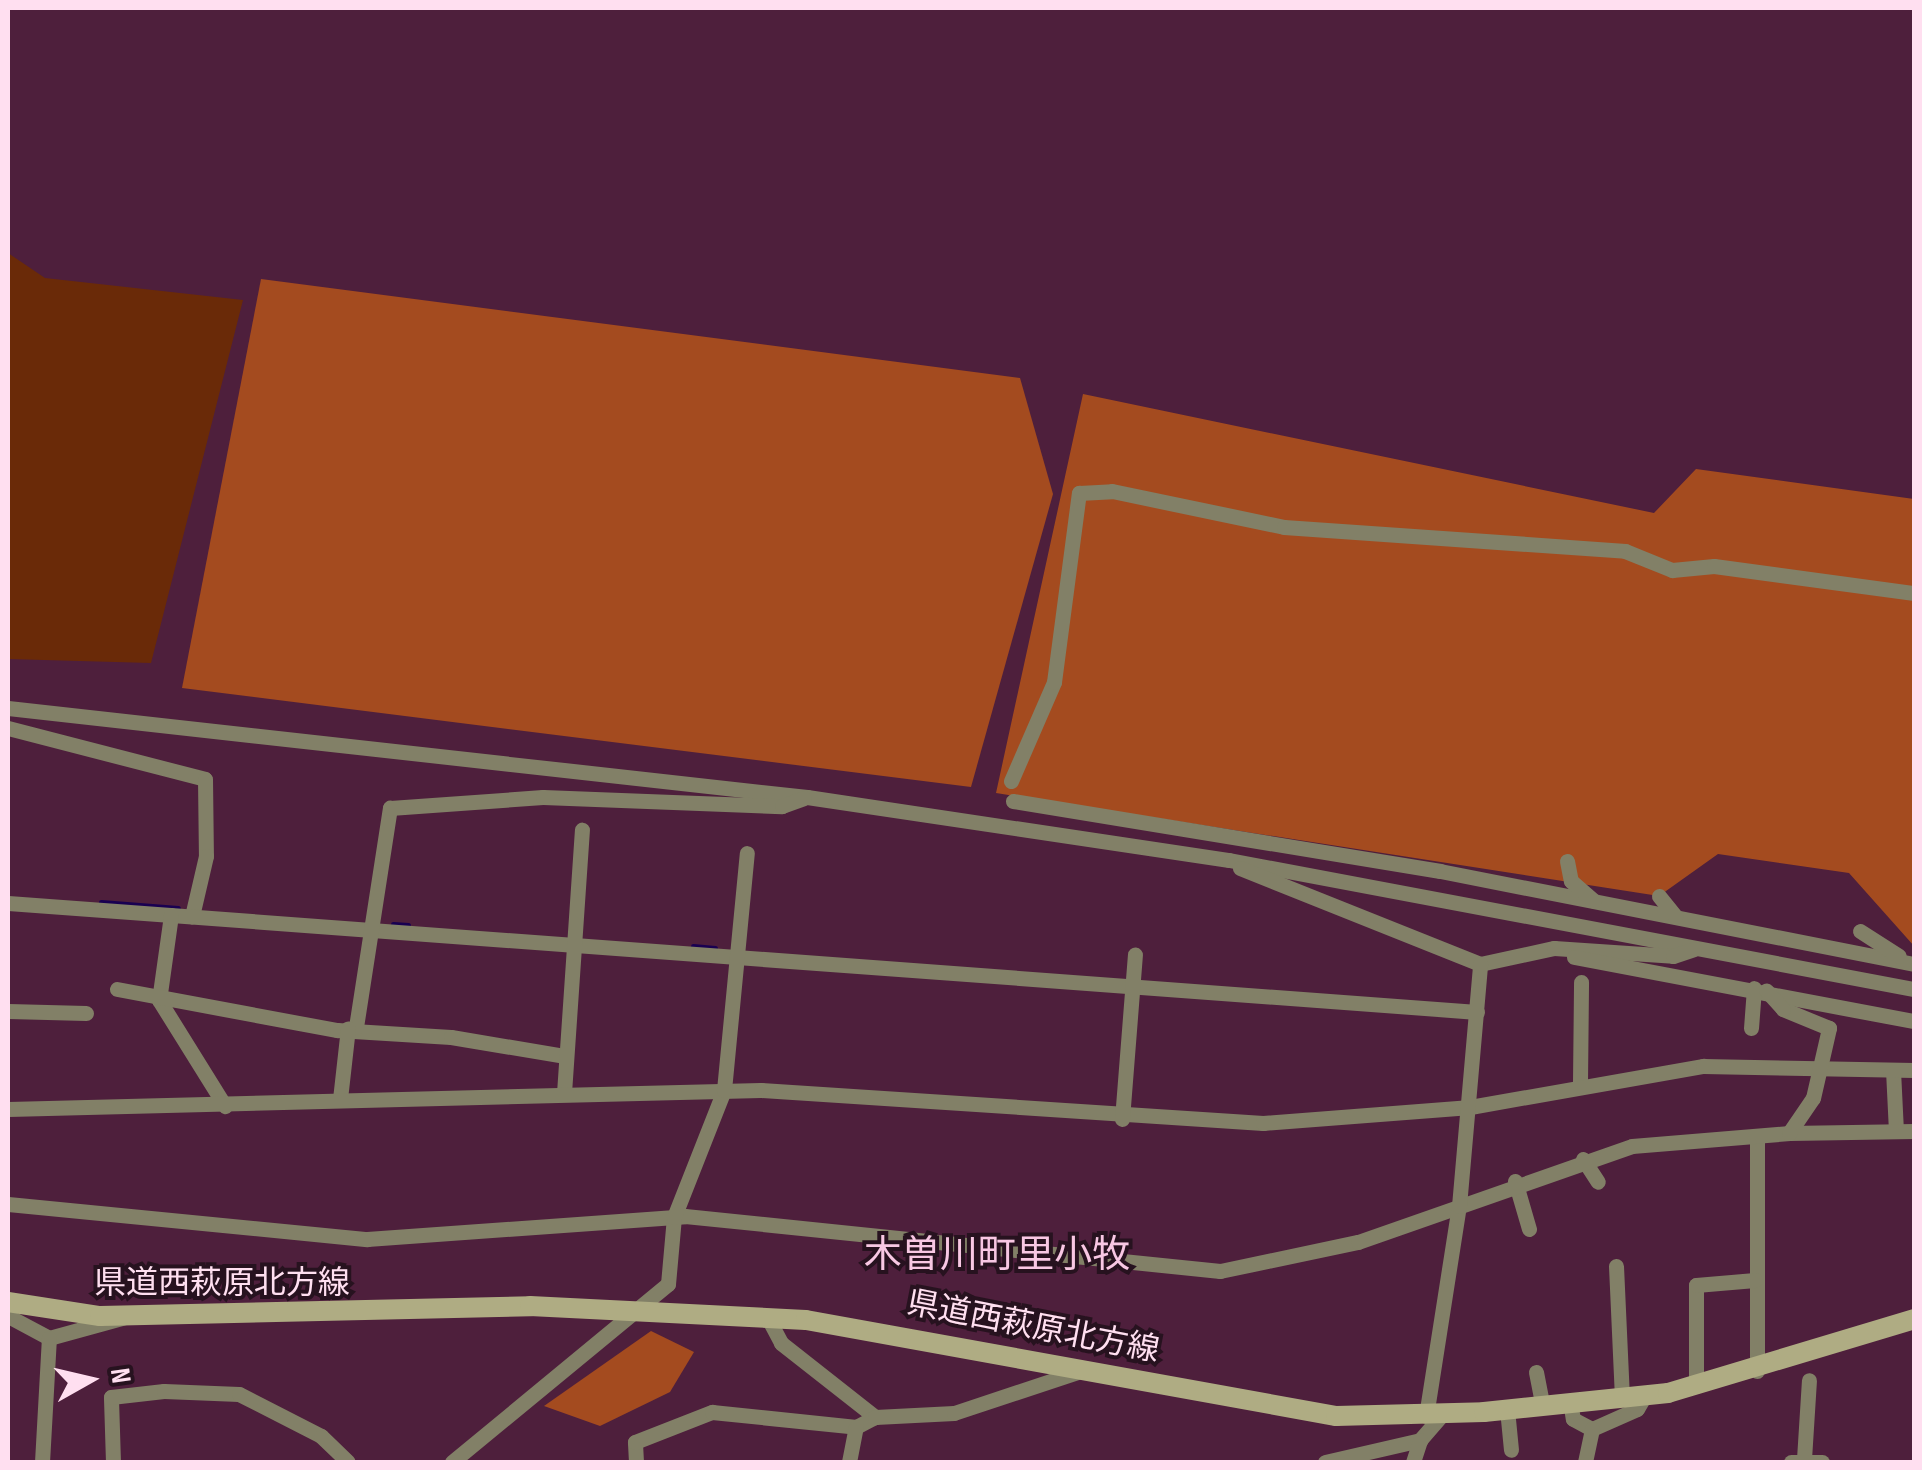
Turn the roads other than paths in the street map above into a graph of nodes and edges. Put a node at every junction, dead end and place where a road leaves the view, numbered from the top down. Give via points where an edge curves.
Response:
1 (1914, 593) edge
2 (8, 708) edge
3 (8, 728) edge
4 (1011, 781) dead end
5 (808, 797) junction
6 (1013, 802) dead end
7 (582, 830) dead end
8 (747, 852) dead end
9 (1229, 860) junction
10 (1567, 861) dead end
11 (1659, 896) dead end
12 (1595, 902) junction
13 (8, 903) edge
14 (171, 914) junction
15 (192, 916) junction
16 (1675, 916) junction
17 (1860, 931) dead end
18 (375, 932) junction
19 (580, 946) junction
20 (1696, 948) junction
21 (1541, 951) junction
22 (1135, 955) dead end
23 (737, 957) junction
24 (1912, 963) edge
25 (1480, 964) junction
26 (1849, 977) junction
27 (1581, 982) dead end
28 (1133, 985) junction
29 (116, 989) dead end
30 (1760, 989) junction
31 (1914, 989) edge
32 (159, 1000) junction
33 (1841, 1005) junction
34 (8, 1012) edge
35 (1476, 1012) junction
36 (86, 1013) dead end
37 (1914, 1021) edge
38 (352, 1028) junction
39 (1751, 1028) dead end
40 (564, 1056) junction
41 (1821, 1068) junction
42 (1893, 1070) junction
43 (1914, 1070) edge
44 (1580, 1082) junction
45 (724, 1090) junction
46 (564, 1093) junction
47 (340, 1098) junction
48 (226, 1106) junction
49 (1470, 1107) junction
50 (8, 1109) edge
51 (1122, 1119) junction
52 (1896, 1131) junction
53 (1914, 1131) edge
54 (1789, 1132) junction
55 (1757, 1136) junction
56 (1583, 1158) junction
57 (1514, 1181) junction
58 (1598, 1182) dead end
59 (8, 1204) edge
60 (1459, 1206) junction
61 (674, 1217) junction
62 (1528, 1229) dead end
63 (1616, 1266) dead end
64 (1756, 1280) junction
65 (8, 1302) edge
66 (635, 1310) junction
67 (8, 1316) edge
68 (130, 1316) junction
69 (1914, 1319) edge
70 (770, 1320) junction
71 (49, 1338) junction
72 (1094, 1366) junction
73 (1758, 1371) junction
74 (1536, 1372) dead end
75 (1809, 1380) dead end
76 (1696, 1386) junction
77 (1645, 1394) junction
78 (1622, 1397) junction
79 (1570, 1401) junction
80 (1542, 1404) junction
81 (1506, 1409) junction
82 (1434, 1415) junction
83 (876, 1417) junction
84 (856, 1427) junction
85 (1592, 1428) junction
86 (1420, 1440) junction
87 (1511, 1450) dead end
88 (1797, 1460) edge
89 (42, 1462) edge
90 (113, 1462) edge
91 (348, 1462) edge
92 (452, 1462) edge
93 (636, 1462) edge
94 (849, 1462) edge
95 (1325, 1462) edge
96 (1413, 1462) edge
97 (1584, 1462) edge
98 (1822, 1462) edge

1 - 4 street via 1714,566 1672,570 1625,551 1284,527 1112,492 1079,492 1054,682
2 - 5 street
3 - 15 street via 206,779 206,856
5 - 9 street
5 - 18 street via 782,806 543,797 390,808
6 - 12 street
7 - 19 street
8 - 23 street
9 - 20 street
9 - 25 street via 1255,878 1343,904 1399,936
10 - 12 street via 1571,881
11 - 16 street
12 - 16 street
13 - 14 street
14 - 15 street
14 - 32 street
15 - 18 street
16 - 24 street
17 - 24 street
18 - 19 street
18 - 38 street
19 - 23 street
19 - 40 street
20 - 21 street via 1674,956
20 - 26 street
21 - 25 street
21 - 30 street
22 - 28 street
23 - 28 street
23 - 45 street
25 - 35 street
26 - 31 street
26 - 33 street
27 - 44 street
28 - 35 street
28 - 51 street
29 - 32 street
30 - 33 street
30 - 39 street
30 - 41 street via 1783,1009 1829,1028
32 - 38 street
32 - 48 street
33 - 37 street
34 - 36 street
35 - 49 street
38 - 40 street
38 - 47 street
40 - 46 street
41 - 42 street
41 - 44 street via 1764,1062
41 - 54 street via 1813,1098
42 - 43 street
42 - 52 street
44 - 49 street via 1544,1081
45 - 46 street
45 - 51 street
45 - 61 street
46 - 47 street
47 - 48 street
48 - 50 street
49 - 51 street via 1263,1123
49 - 60 street
52 - 53 street
52 - 54 street
54 - 55 street
55 - 56 street
55 - 64 street
56 - 57 street
56 - 58 street
57 - 60 street
57 - 62 street
59 - 61 street via 367,1239
60 - 61 street via 1358,1242 1220,1271 1059,1248
60 - 82 street
61 - 66 street via 668,1284
63 - 78 street
64 - 73 street
64 - 76 street via 1696,1285
65 - 68 main road, 県道西萩原北方線
66 - 68 main road, 県道西萩原北方線
66 - 70 main road, 県道西萩原北方線
66 - 92 street
67 - 71 street
68 - 71 street via 110,1328
69 - 73 main road, 県道西萩原北方線
70 - 72 main road, 県道西萩原北方線 via 927,1336
70 - 83 street via 781,1343
71 - 89 street
72 - 82 main road, 県道西萩原北方線 via 1336,1416
72 - 83 street via 954,1414
73 - 76 main road, 県道西萩原北方線
74 - 80 street
75 - 88 street
76 - 77 main road, 県道西萩原北方線
77 - 78 main road, 県道西萩原北方線
77 - 85 street via 1636,1408
78 - 79 main road, 県道西萩原北方線
79 - 80 main road, 県道西萩原北方線
79 - 85 street via 1573,1419
80 - 81 main road, 県道西萩原北方線
81 - 82 main road, 県道西萩原北方線
81 - 87 street
82 - 86 street
83 - 84 street
84 - 93 street via 712,1412 635,1442
84 - 94 street
85 - 97 street
86 - 95 street
86 - 96 street
88 - 98 street
90 - 91 street via 111,1396 164,1390 239,1394 321,1436

